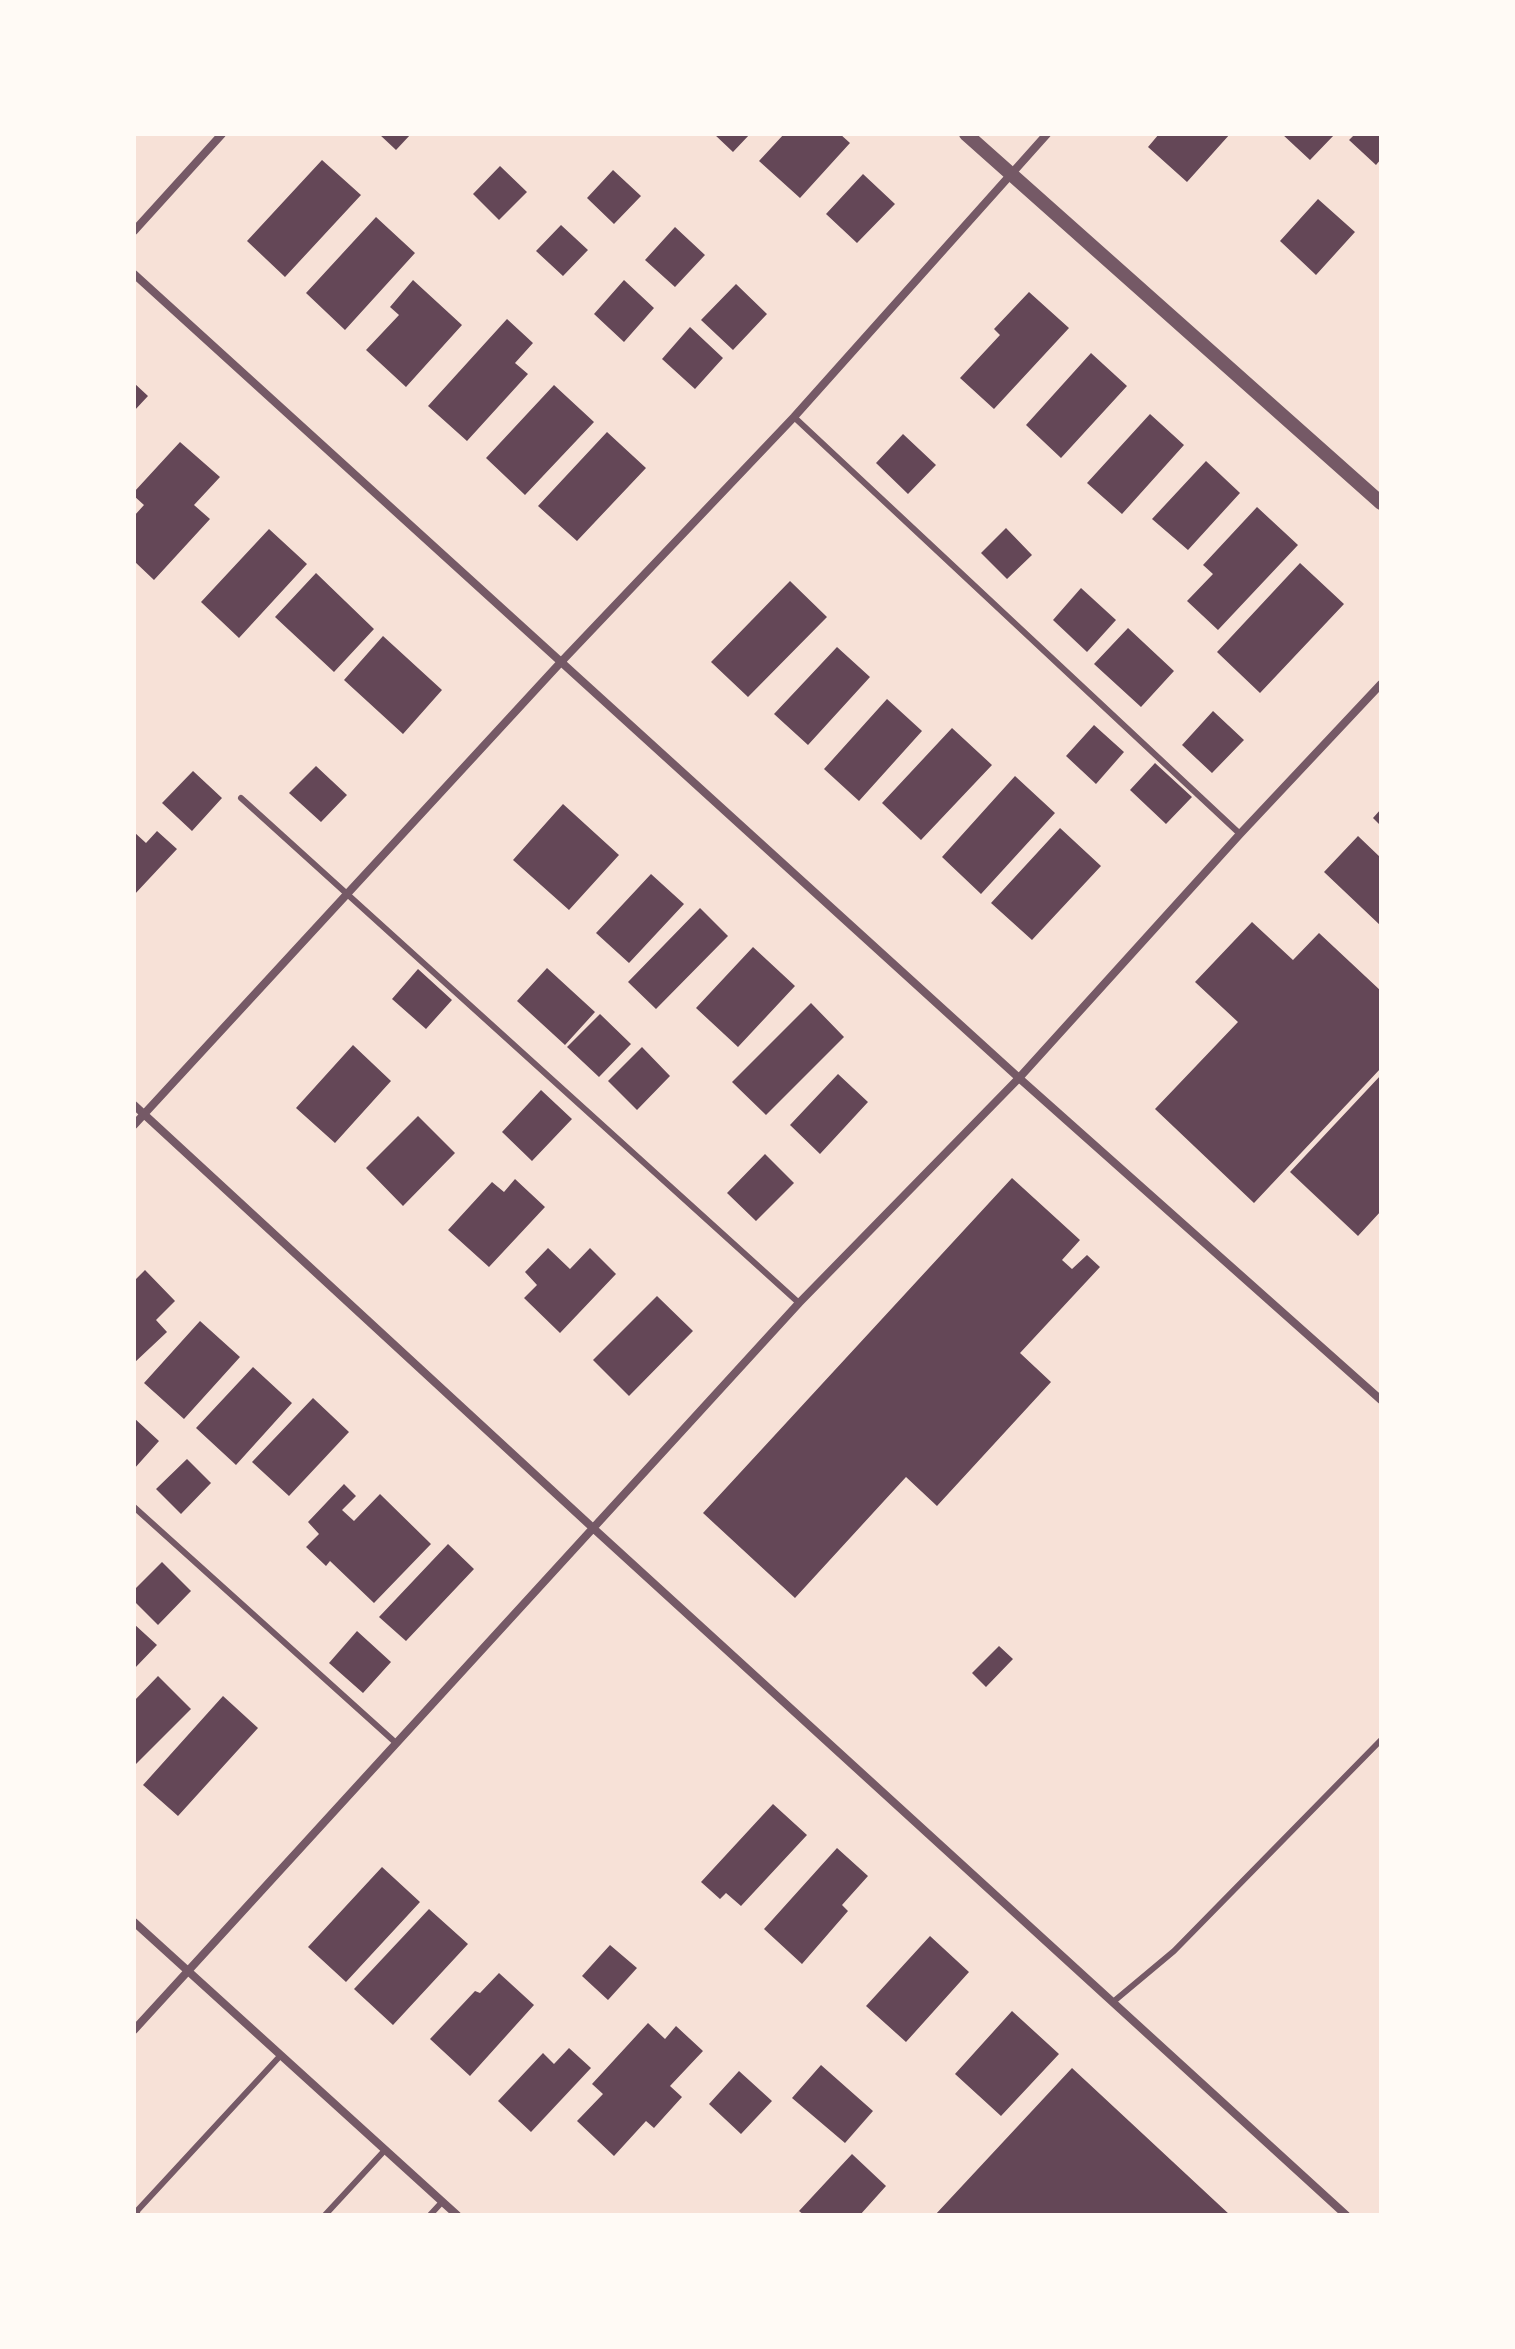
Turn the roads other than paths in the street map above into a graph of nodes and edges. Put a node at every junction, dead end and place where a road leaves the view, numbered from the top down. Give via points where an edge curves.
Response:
1 (222, 134) edge
2 (966, 134) edge
3 (1047, 134) edge
4 (1010, 174) junction
5 (134, 231) edge
6 (134, 274) edge
7 (794, 417) junction
8 (1381, 503) edge
9 (561, 662) junction
10 (1381, 684) edge
11 (241, 798) dead end
12 (1240, 834) junction
13 (348, 893) junction
14 (1019, 1078) junction
15 (134, 1105) edge
16 (144, 1114) junction
17 (134, 1125) edge
18 (799, 1303) junction
19 (1381, 1400) edge
20 (134, 1507) edge
21 (593, 1528) junction
22 (1381, 1740) edge
23 (396, 1743) junction
24 (134, 1922) edge
25 (188, 1971) junction
26 (1113, 2002) junction
27 (134, 2030) edge
28 (281, 2055) junction
29 (385, 2150) junction
30 (442, 2202) junction
31 (138, 2215) edge
32 (325, 2215) edge
33 (430, 2215) edge
34 (457, 2215) edge
35 (1346, 2215) edge

1 - 5 street
2 - 4 street
3 - 4 street
4 - 7 street
4 - 8 street
6 - 9 street
7 - 9 street
7 - 12 lane
9 - 13 street
9 - 14 street
10 - 12 street
11 - 13 lane
12 - 14 street
13 - 16 street
13 - 18 lane
14 - 18 street
14 - 19 street
15 - 16 street
16 - 17 street
16 - 21 street
18 - 21 street
20 - 23 lane
21 - 23 street
21 - 26 street
22 - 26 lane via 1174,1951
23 - 25 street
24 - 25 street
25 - 27 street
25 - 28 street
26 - 35 street
28 - 29 street
28 - 31 lane
29 - 30 street
29 - 32 lane
30 - 33 lane
30 - 34 street

